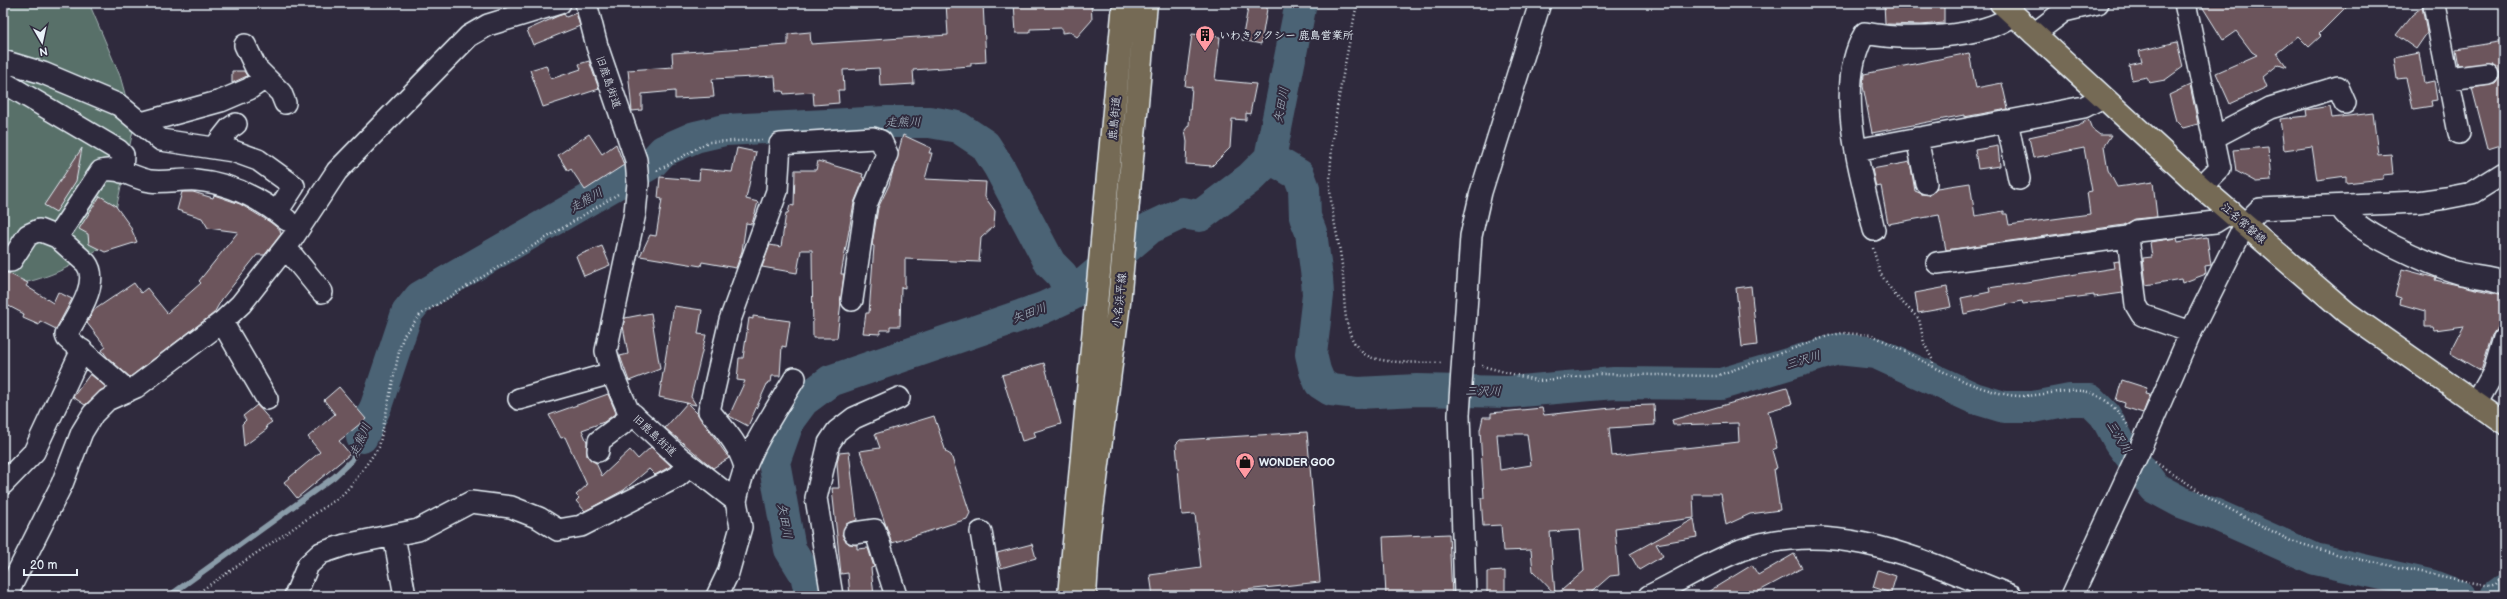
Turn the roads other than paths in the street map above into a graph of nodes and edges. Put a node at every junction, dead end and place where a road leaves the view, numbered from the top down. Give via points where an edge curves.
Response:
1 (560, 3) edge
2 (586, 3) edge
3 (1124, 3) edge
4 (1146, 3) edge
5 (1540, 3) edge
6 (2098, 3) edge
7 (2185, 3) edge
8 (2436, 3) edge
9 (2007, 9) edge
10 (2034, 34) junction
11 (245, 45) dead end
12 (3, 61) edge
13 (2488, 74) dead end
14 (266, 78) junction
15 (2448, 79) junction
16 (3, 82) edge
17 (2103, 97) junction
18 (286, 103) dead end
19 (2345, 103) dead end
20 (2007, 121) junction
21 (141, 124) junction
22 (236, 124) dead end
23 (2459, 133) dead end
24 (1917, 138) junction
25 (2213, 138) junction
26 (214, 147) junction
27 (1856, 150) junction
28 (122, 172) junction
29 (2504, 173) edge
30 (2020, 179) dead end
31 (1926, 183) dead end
32 (2201, 187) junction
33 (2340, 206) junction
34 (277, 212) junction
35 (2238, 218) junction
36 (298, 230) junction
37 (1874, 230) road end
38 (1103, 233) joint
39 (57, 237) junction
40 (2128, 237) junction
41 (286, 248) junction
42 (3, 261) edge
43 (1937, 263) dead end
44 (2504, 282) edge
45 (322, 292) dead end
46 (852, 300) dead end
47 (222, 322) junction
48 (2191, 332) junction
49 (2504, 338) edge
50 (82, 350) junction
51 (612, 373) junction
52 (795, 378) dead end
53 (128, 391) junction
54 (899, 398) dead end
55 (267, 399) dead end
56 (519, 399) dead end
57 (2476, 404) junction
58 (634, 415) junction
59 (2504, 423) edge
60 (598, 451) dead end
61 (690, 466) junction
62 (745, 467) junction
63 (3, 484) edge
64 (736, 502) junction
65 (981, 532) dead end
66 (854, 533) dead end
67 (394, 536) junction
68 (301, 593) edge
69 (6, 596) edge
70 (405, 596) edge
71 (717, 596) edge
72 (832, 596) edge
73 (896, 596) edge
74 (992, 596) edge
75 (1069, 596) edge
76 (1085, 596) edge
77 (1465, 596) edge
78 (1649, 596) edge
79 (2012, 596) edge
80 (2072, 596) edge

1 - 36 street via 488,25 469,36 337,171
2 - 51 street, 旧鹿島街道 via 596,46 637,174 635,213 606,351
3 - 38 main road, 鹿島街道
4 - 76 main road, 小名浜平線 via 1119,303 1089,533
5 - 77 street via 1473,224 1459,415
6 - 10 street via 2064,11
7 - 25 street
8 - 15 street via 2434,5
9 - 10 main road, 江名常磐線
9 - 27 street via 2002,24 1987,29 1913,38 1889,38 1865,33 1856,48 1851,76 1852,125
10 - 17 main road, 江名常磐線
11 - 14 street via 256,68
12 - 21 street via 27,66 119,105
13 - 15 street
14 - 18 street via 281,93
14 - 21 street via 249,89 216,103
15 - 23 street
16 - 28 street via 118,150 123,155
17 - 20 street via 2084,107
17 - 32 main road, 江名常磐線
19 - 25 street via 2338,87 2270,108
20 - 24 street
20 - 30 street
21 - 26 street via 161,140
22 - 26 street
24 - 27 street
24 - 31 street
25 - 32 street via 2220,168
26 - 34 street via 258,160 294,186
27 - 37 street
28 - 34 street via 152,182 196,180 234,188
28 - 39 street via 112,168 101,171
29 - 33 street via 2472,193 2417,202
32 - 35 main road, 江名常磐線
33 - 35 street via 2260,209
33 - 44 street via 2342,213 2372,236 2458,272
34 - 36 street
35 - 40 street via 2137,232
35 - 48 street
35 - 57 main road, 江名常磐線 via 2347,313
36 - 41 street
38 - 75 main road, 小名浜平線
39 - 42 street via 34,231 28,235 11,261
39 - 50 street via 90,268 88,293 66,335
40 - 43 street
40 - 48 street via 2136,305 2142,315
41 - 45 street
41 - 47 street via 258,285
46 - 62 street via 866,205 887,154 881,141 873,138 780,144 777,191 730,320 709,411 742,454
47 - 53 street
47 - 55 street
48 - 80 street
49 - 57 street via 2494,372
50 - 53 street
50 - 63 street via 34,452
51 - 56 street
51 - 58 street, 旧鹿島街道 via 628,410
52 - 62 street via 751,452
53 - 69 street via 107,400 93,414 82,432 62,484
54 - 72 street via 854,418 837,432 829,443 816,498
57 - 59 main road, 江名常磐線
58 - 60 street via 599,441
58 - 61 street, 旧鹿島街道
61 - 64 street, 旧鹿島街道
61 - 67 street via 677,477 574,529 558,530 539,518 511,507 471,502 418,530
62 - 64 street
64 - 71 street via 741,527 728,573
65 - 74 street
66 - 73 street via 875,530
67 - 68 street via 345,545 321,553 308,565
67 - 70 street
78 - 79 street via 1741,550 1810,537 1846,539 1881,546

